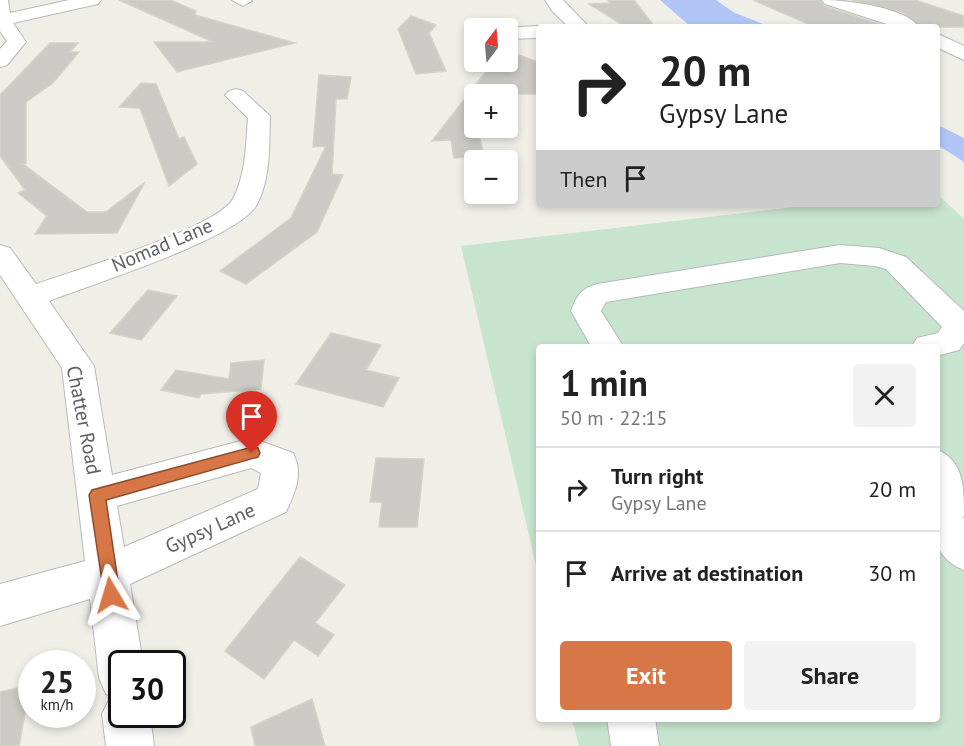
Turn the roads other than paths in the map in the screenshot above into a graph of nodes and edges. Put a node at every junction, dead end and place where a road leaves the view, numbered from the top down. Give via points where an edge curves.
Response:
1 (0, 0) edge
2 (92, 0) edge
3 (554, 0) edge
4 (831, 0) edge
5 (1, 21) edge
6 (577, 24) edge
7 (904, 24) edge
8 (536, 32) edge
9 (518, 33) edge
10 (940, 41) edge
11 (964, 54) edge
12 (0, 61) edge
13 (236, 95) dead end
14 (0, 254) edge
15 (31, 297) junction
16 (606, 344) edge
17 (938, 344) edge
18 (940, 469) edge
19 (97, 495) junction
20 (964, 500) edge
21 (940, 518) edge
22 (964, 551) edge
23 (108, 574) junction
24 (0, 605) edge
25 (118, 650) edge
26 (631, 722) edge
27 (128, 728) edge
28 (130, 746) edge
29 (635, 746) edge

1 - 5 street
2 - 5 street
3 - 6 street
4 - 7 street
5 - 12 street via 17,42
8 - 9 street
10 - 11 street
13 - 15 street, Nomad Lane via 259,116 256,164 244,204 208,231
14 - 15 street, Chatter Road
15 - 19 street, Chatter Road via 78,366
16 - 17 street via 586,311 597,294 840,254 896,262 953,318 958,328 948,342
18 - 20 street
19 - 23 street, Chatter Road
19 - 23 street, Gypsy Lane via 252,453 280,464 280,480 272,500
21 - 22 street
23 - 24 street, Gypsy Lane
23 - 25 street, Chatter Road
26 - 29 street
27 - 28 street

